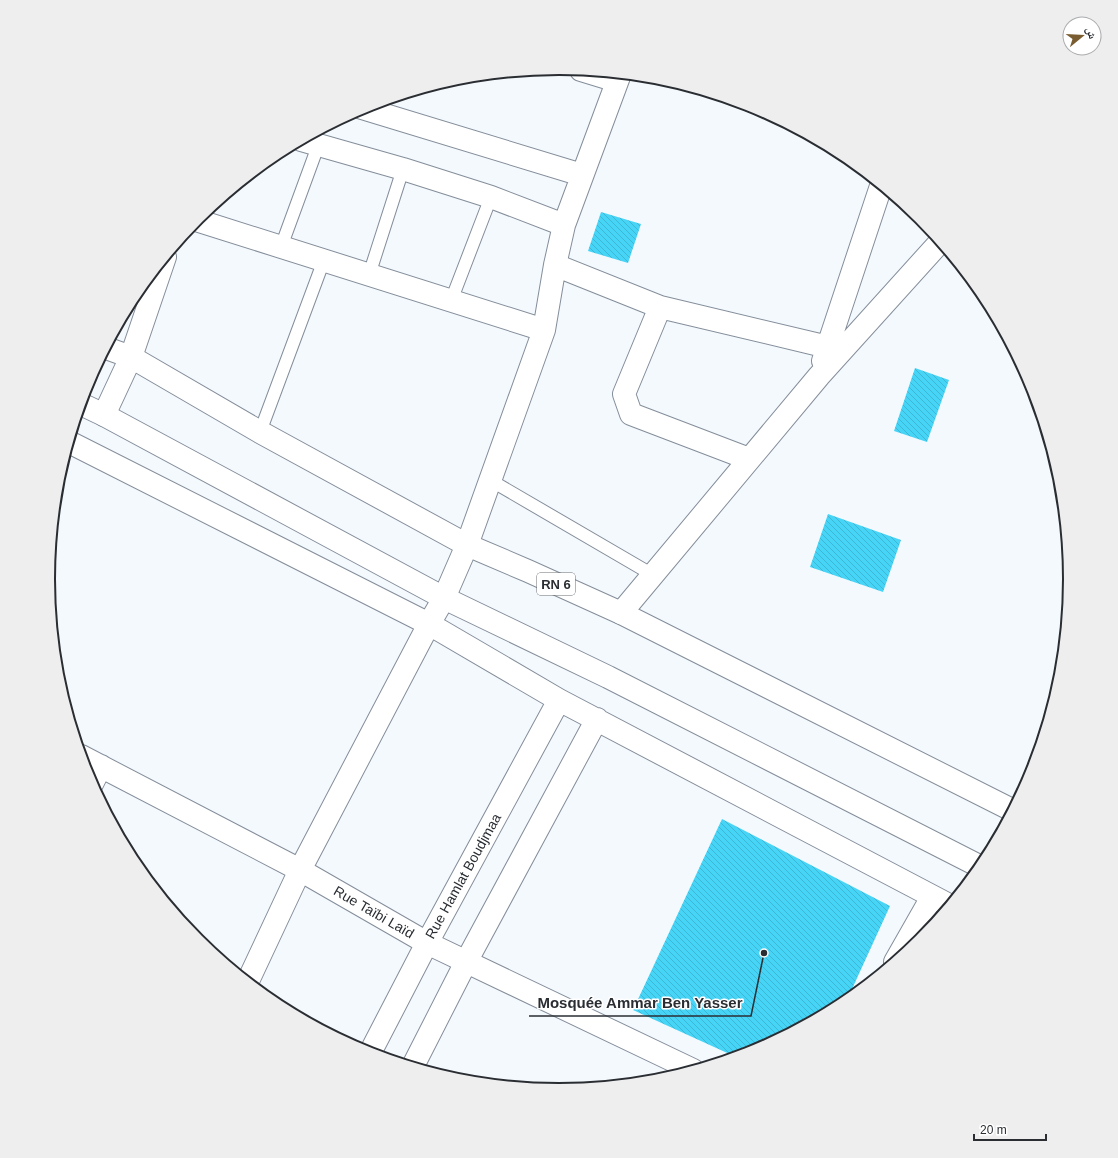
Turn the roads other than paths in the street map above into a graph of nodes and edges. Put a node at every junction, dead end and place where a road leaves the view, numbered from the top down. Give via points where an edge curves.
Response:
1 (619, 78) edge
2 (372, 111) edge
3 (309, 143) edge
4 (403, 169) junction
5 (582, 175) junction
6 (880, 190) edge
7 (491, 198) junction
8 (204, 222) edge
9 (564, 225) junction
10 (937, 246) edge
11 (281, 247) junction
12 (324, 260) junction
13 (555, 265) junction
14 (160, 271) edge
15 (369, 275) junction
16 (451, 301) junction
17 (660, 307) junction
18 (544, 330) junction
19 (828, 346) junction
20 (111, 350) edge
21 (131, 357) junction
22 (819, 376) junction
23 (86, 406) edge
24 (104, 415) junction
25 (260, 432) junction
26 (73, 444) edge
27 (749, 459) junction
28 (490, 480) junction
29 (467, 545) junction
30 (653, 575) junction
31 (444, 598) junction
32 (621, 614) junction
33 (428, 624) junction
34 (559, 700) junction
35 (596, 719) junction
36 (97, 775) edge
37 (1008, 808) edge
38 (975, 864) edge
39 (300, 870) junction
40 (941, 901) edge
41 (914, 936) edge
42 (427, 943) junction
43 (466, 962) junction
44 (250, 977) edge
45 (373, 1047) edge
46 (415, 1062) edge
47 (686, 1067) edge

1 - 5 street
2 - 5 street
3 - 4 street
3 - 11 lane
4 - 7 street
4 - 15 lane
5 - 9 street
6 - 19 street
7 - 9 street
7 - 16 lane
8 - 11 street
9 - 13 street
10 - 22 street
11 - 12 street
12 - 15 street
12 - 25 lane
13 - 17 street
13 - 18 street
14 - 21 street
15 - 16 street
16 - 18 street
17 - 19 street
17 - 27 street via 624,394 631,414
18 - 28 street
19 - 22 street
20 - 21 street, RN 6
21 - 24 street
21 - 25 street, RN 6
22 - 27 street
23 - 24 street
24 - 31 street
25 - 29 street, RN 6
26 - 33 street
27 - 30 street
28 - 29 street
28 - 30 lane
29 - 31 street
29 - 32 street, RN 6
30 - 32 street
31 - 33 street
31 - 38 street via 615,681
32 - 37 street, RN 6
33 - 34 street
33 - 39 street
34 - 35 street
34 - 42 street, Rue Hamlat Boudjmaa
35 - 40 street
35 - 43 street
36 - 39 street, Rue Taïbi Laïd
39 - 42 street, Rue Taïbi Laïd
39 - 44 street
40 - 41 street
42 - 43 street, Rue Taïbi Laïd
42 - 45 street, Rue Hamlat Boudjmaa
43 - 46 street
43 - 47 street, Rue Taïbi Laïd

